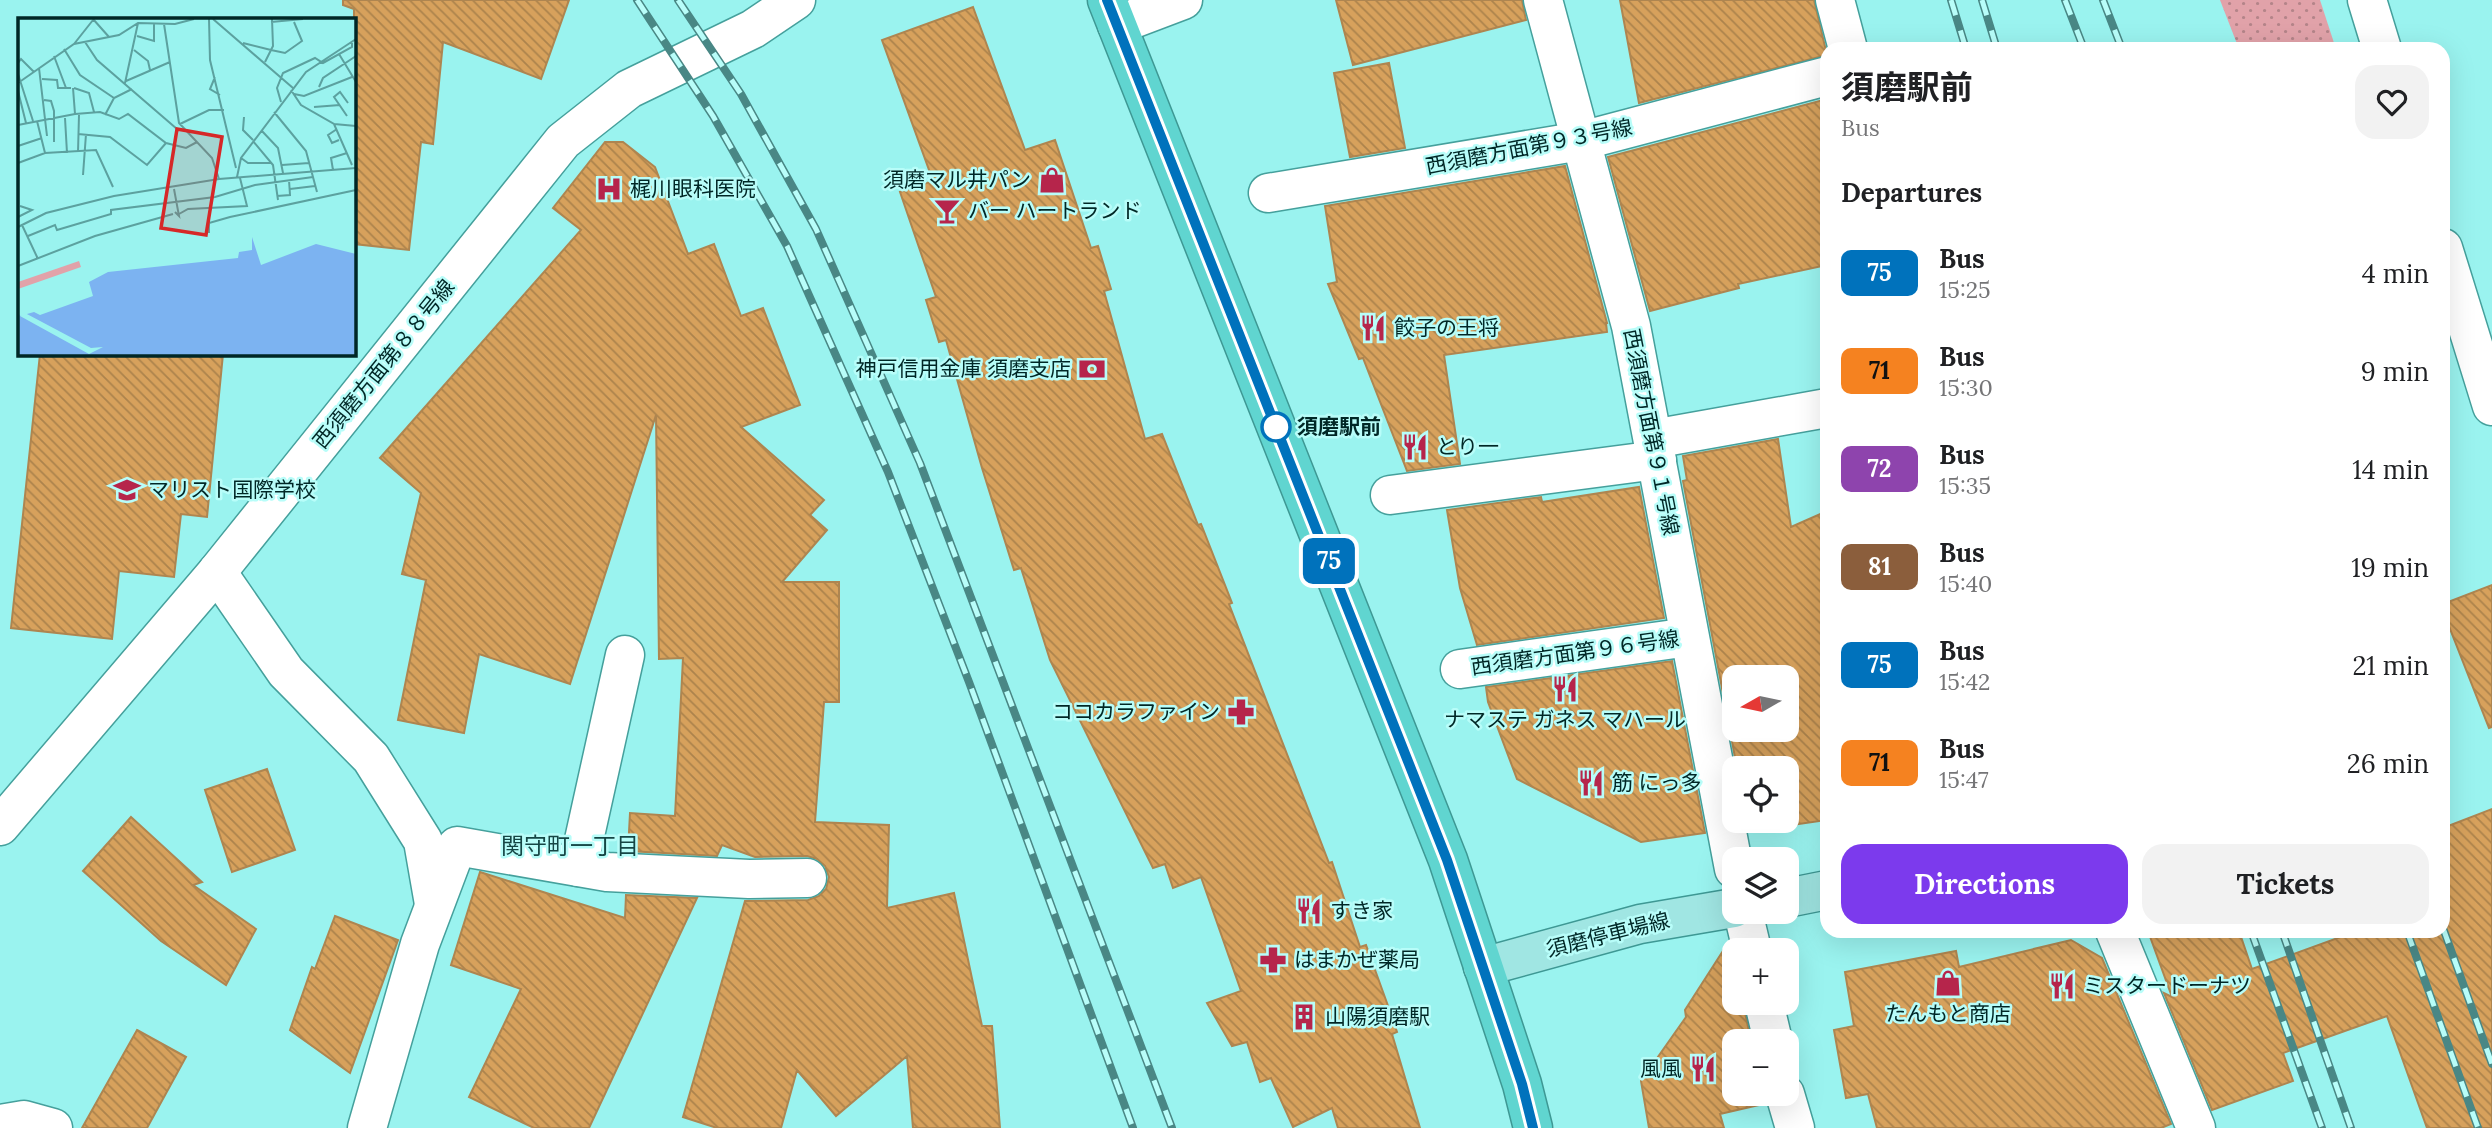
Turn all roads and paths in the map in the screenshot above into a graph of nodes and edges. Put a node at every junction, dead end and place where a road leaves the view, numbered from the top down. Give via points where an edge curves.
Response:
1 (796, 0) edge
2 (1183, 0) edge
3 (1544, 0) edge
4 (1835, 0) edge
5 (2367, 0) edge
6 (1112, 13) edge
7 (1846, 42) edge
8 (2380, 42) edge
9 (1820, 78) edge
10 (1581, 141) junction
11 (1268, 193) dead end
12 (2450, 271) edge
13 (2492, 406) edge
14 (1820, 410) edge
15 (1655, 449) junction
16 (1390, 495) dead end
17 (217, 572) junction
18 (1689, 637) junction
19 (625, 655) dead end
20 (1460, 669) dead end
21 (0, 826) edge
22 (1730, 847) edge
23 (578, 867) junction
24 (807, 878) dead end
25 (1820, 891) edge
26 (1799, 896) edge
27 (435, 906) junction
28 (1722, 910) edge
29 (2118, 938) edge
30 (1483, 967) junction
31 (1789, 1106) edge
32 (0, 1124) edge
33 (53, 1128) edge
34 (367, 1128) edge
35 (1533, 1128) edge
36 (1795, 1128) edge
37 (2196, 1128) edge

1 - 17 street, 西須磨方面第８８号線 via 753,29 629,89 563,141
2 - 6 street
3 - 10 street, 西須磨方面第９１号線
4 - 7 street
5 - 8 street
6 - 30 highway via 1447,860
9 - 10 street, 西須磨方面第９３号線
10 - 11 street, 西須磨方面第９３号線
10 - 15 street, 西須磨方面第９１号線 via 1632,326
12 - 13 street
14 - 15 street
15 - 16 street
15 - 18 street, 西須磨方面第９１号線
17 - 21 street, 西須磨方面第８８号線
17 - 27 street via 286,673 372,758 423,841
18 - 20 street, 西須磨方面第９６号線
18 - 22 street, 西須磨方面第９１号線
19 - 23 street
23 - 24 street via 607,872
23 - 27 street via 457,846
25 - 26 main road
27 - 34 street
28 - 30 main road, 須磨停車場線 via 1640,924
29 - 37 street
30 - 35 highway
31 - 36 street
32 - 33 street via 24,1120

